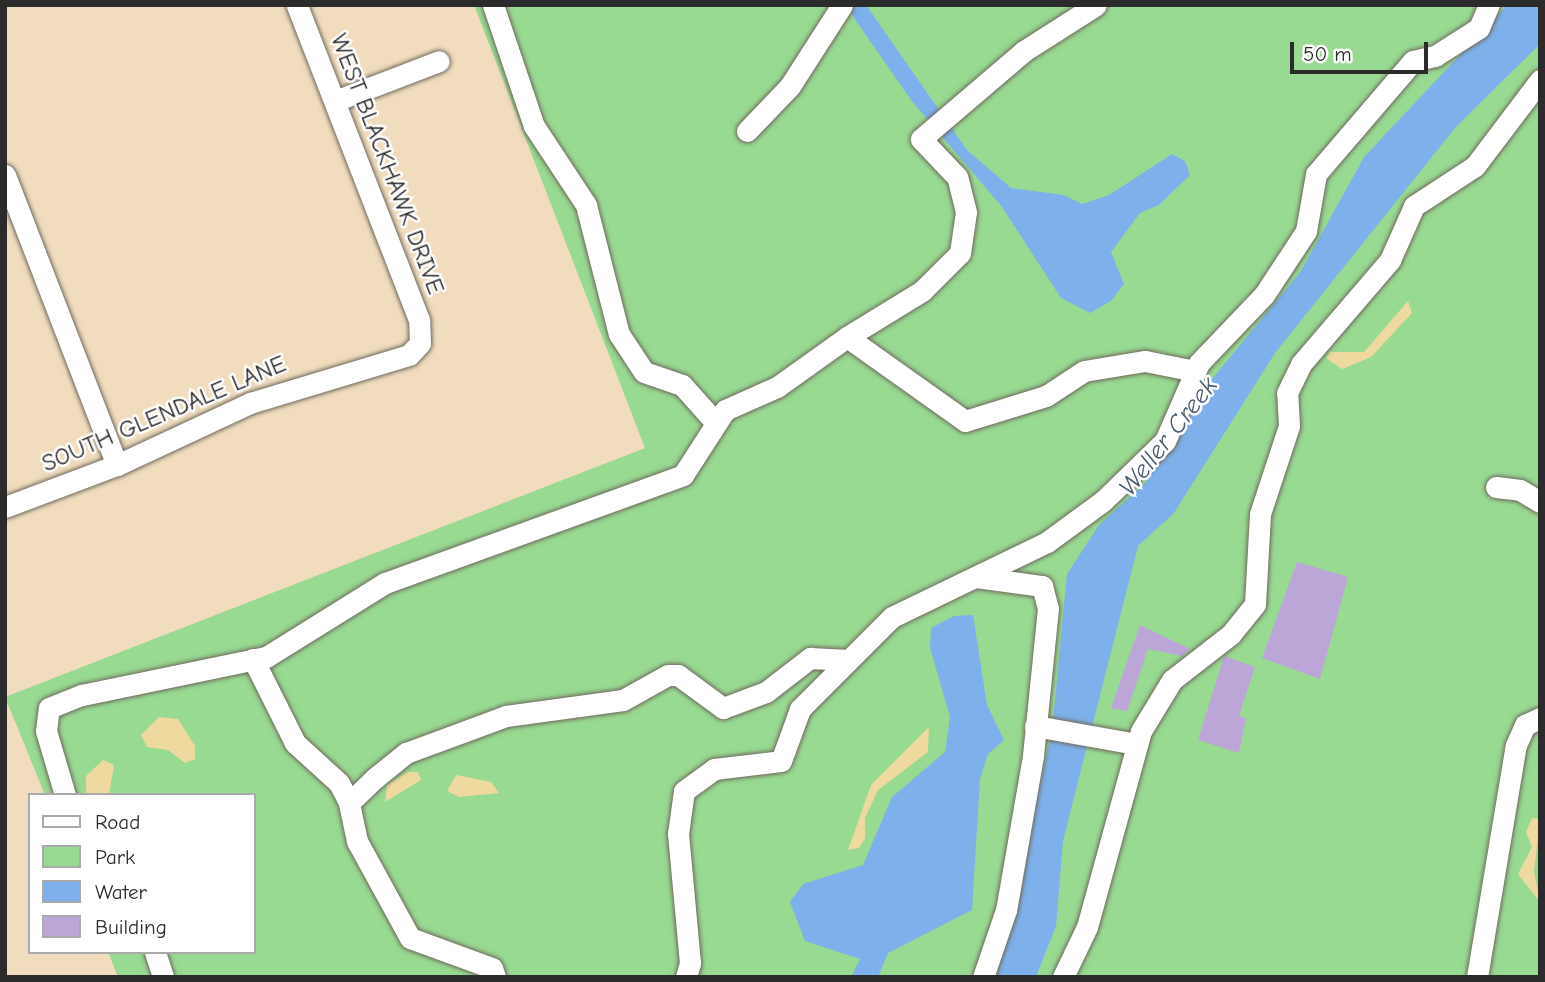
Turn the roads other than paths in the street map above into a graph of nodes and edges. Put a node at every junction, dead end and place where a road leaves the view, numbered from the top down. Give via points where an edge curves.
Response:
1 (297, 5) edge
2 (493, 5) edge
3 (842, 5) edge
4 (1096, 5) edge
5 (1489, 5) edge
6 (439, 61) dead end
7 (1540, 80) edge
8 (335, 101) junction
9 (747, 131) dead end
10 (5, 175) edge
11 (847, 337) junction
12 (419, 343) joint
13 (1195, 371) junction
14 (716, 423) junction
15 (117, 466) junction
16 (1496, 487) dead end
17 (1540, 502) edge
18 (5, 507) edge
19 (973, 577) junction
20 (253, 659) junction
21 (844, 660) junction
22 (1540, 718) edge
23 (1043, 727) junction
24 (1133, 754) junction
25 (64, 793) edge
26 (349, 803) junction
27 (156, 954) edge
28 (163, 977) edge
29 (495, 977) edge
30 (686, 977) edge
31 (984, 977) edge
32 (1063, 977) edge
33 (1477, 977) edge

1 - 8 street, WEST BLACKHAWK DRIVE
2 - 14 street via 534,127 586,205 618,334 644,372 682,385
3 - 9 street via 790,86
4 - 11 street via 1024,51 921,139 957,177 966,212 960,253 922,291
5 - 13 street via 1479,28 1435,56 1413,61 1316,174 1306,231 1264,295
6 - 8 street
7 - 24 street via 1475,166 1414,206 1390,260 1301,364 1287,393 1289,426 1260,514 1255,604 1231,634 1172,680
8 - 12 street, WEST BLACKHAWK DRIVE via 419,320
10 - 15 street
11 - 13 street via 965,421 1046,396 1084,371 1144,361
11 - 14 street via 776,387 725,410
12 - 15 street, SOUTH GLENDALE LANE via 409,355 280,392
13 - 19 street via 1165,441 1103,501 1047,542
14 - 20 street via 683,475 385,583
15 - 18 street, SOUTH GLENDALE LANE
16 - 17 street via 1520,490
19 - 21 street via 892,617
19 - 23 street via 1042,586 1048,608
20 - 25 street via 82,695 49,708 46,731
20 - 26 street via 295,743 339,783
21 - 26 street via 810,658 766,692 723,708 678,675 667,674 623,700 506,716 407,753
21 - 30 street via 800,709 781,761 714,769 684,791 678,834 690,963
22 - 33 street via 1525,725 1516,745
23 - 24 street via 1107,739
23 - 31 street via 1006,910
24 - 32 street via 1087,927
26 - 29 street via 358,841 410,938 492,968
27 - 28 street

